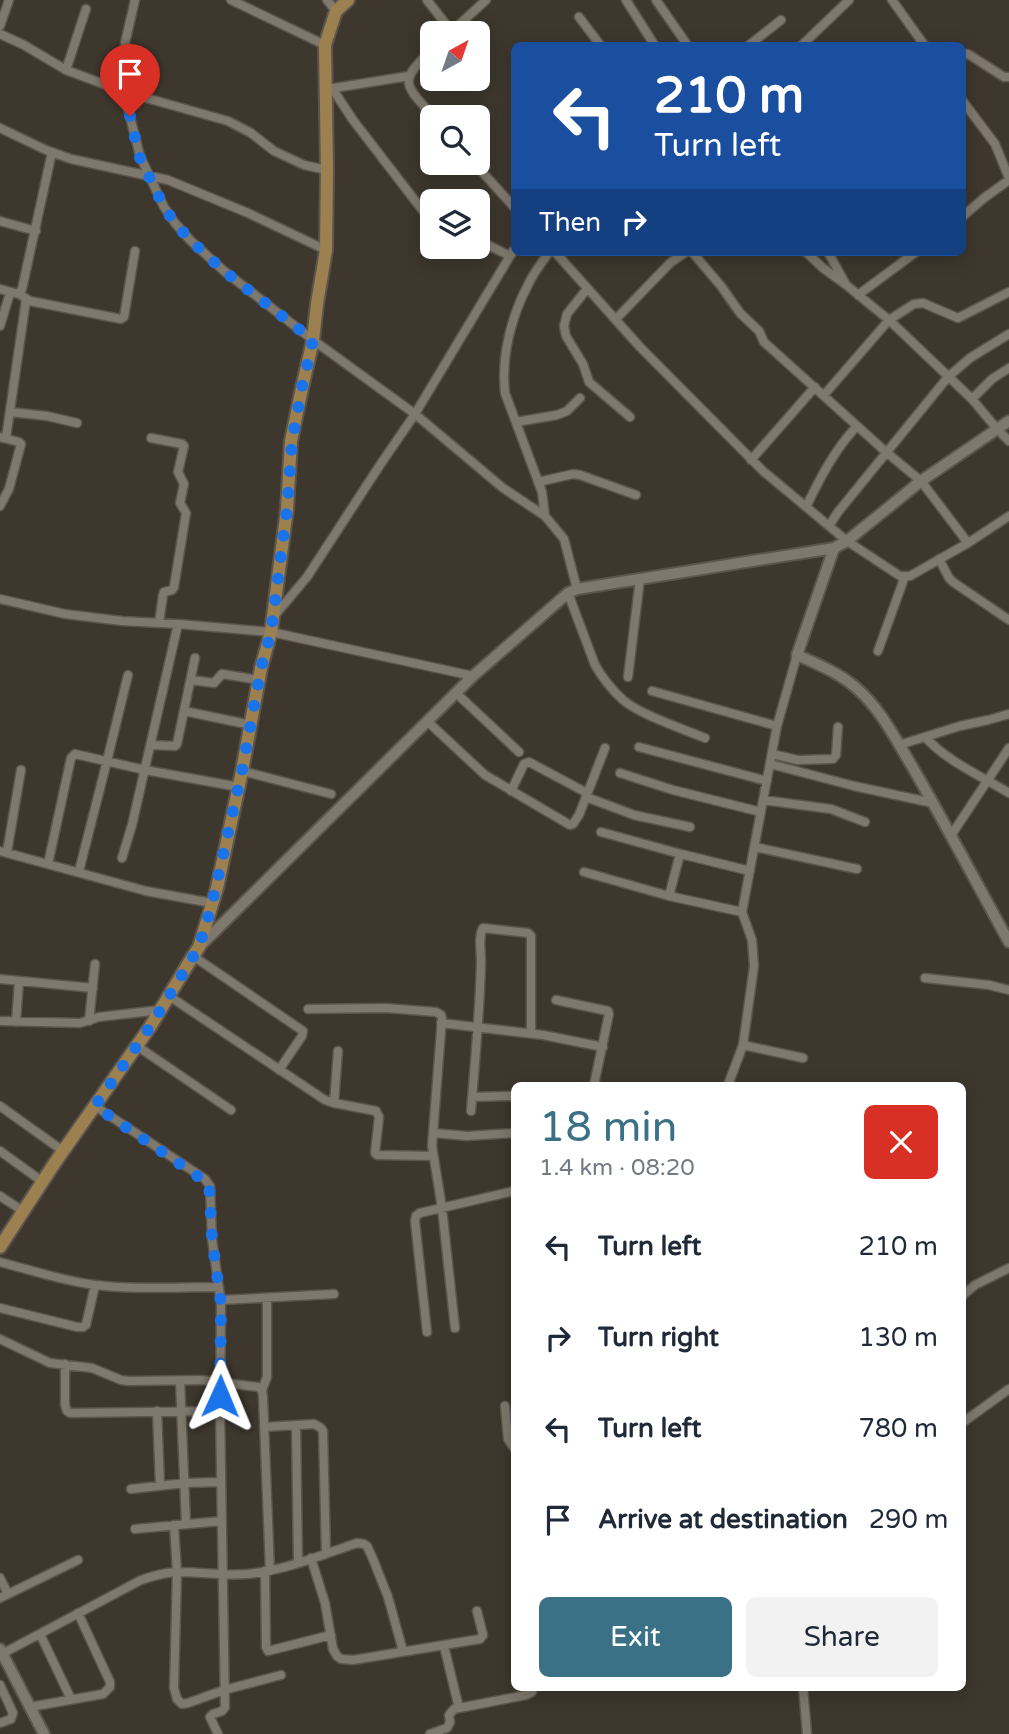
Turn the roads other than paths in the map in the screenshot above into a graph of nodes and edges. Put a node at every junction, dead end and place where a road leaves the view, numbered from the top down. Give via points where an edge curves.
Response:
1 (9, 0) edge
2 (135, 0) edge
3 (231, 0) edge
4 (327, 0) edge
5 (348, 0) edge
6 (427, 0) edge
7 (486, 0) edge
8 (626, 0) edge
9 (656, 0) edge
10 (849, 0) edge
11 (892, 0) edge
12 (86, 9) dead end
13 (336, 11) junction
14 (579, 17) dead end
15 (781, 20) dead end
16 (442, 21) edge
17 (464, 21) edge
18 (0, 26) edge
19 (0, 34) edge
20 (598, 42) edge
21 (652, 42) edge
22 (685, 42) edge
23 (753, 42) edge
24 (805, 42) edge
25 (922, 42) edge
26 (325, 44) junction
27 (966, 54) edge
28 (420, 61) edge
29 (66, 70) junction
30 (409, 76) junction
31 (1009, 77) edge
32 (328, 89) junction
33 (125, 92) junction
34 (422, 105) edge
35 (966, 105) edge
36 (0, 128) edge
37 (52, 152) junction
38 (327, 170) junction
39 (485, 175) edge
40 (149, 176) junction
41 (1009, 179) edge
42 (511, 204) edge
43 (420, 207) edge
44 (966, 214) edge
45 (0, 220) edge
46 (36, 230) junction
47 (490, 245) edge
48 (135, 250) dead end
49 (326, 250) junction
50 (511, 253) edge
51 (511, 255) edge
52 (549, 256) edge
53 (556, 256) edge
54 (680, 256) edge
55 (695, 256) edge
56 (810, 256) edge
57 (830, 256) edge
58 (911, 256) edge
59 (845, 284) junction
60 (0, 289) edge
61 (587, 289) junction
62 (1009, 292) edge
63 (19, 295) junction
64 (858, 295) junction
65 (616, 319) junction
66 (889, 320) junction
67 (0, 326) edge
68 (1009, 334) edge
69 (313, 340) junction
70 (1009, 368) edge
71 (948, 377) junction
72 (815, 387) junction
73 (824, 395) junction
74 (580, 398) dead end
75 (972, 399) junction
76 (10, 412) junction
77 (415, 414) junction
78 (630, 417) dead end
79 (1009, 421) edge
80 (516, 422) junction
81 (77, 423) dead end
82 (857, 426) junction
83 (997, 429) junction
84 (3, 438) edge
85 (151, 438) dead end
86 (1009, 441) edge
87 (886, 452) junction
88 (751, 460) junction
89 (921, 481) junction
90 (538, 482) junction
91 (636, 495) dead end
92 (0, 506) edge
93 (806, 506) junction
94 (545, 516) junction
95 (1009, 516) edge
96 (830, 526) junction
97 (847, 541) junction
98 (968, 543) junction
99 (834, 548) junction
100 (939, 559) junction
101 (905, 576) junction
102 (640, 579) junction
103 (573, 591) junction
104 (0, 599) edge
105 (273, 617) junction
106 (1009, 620) edge
107 (159, 623) junction
108 (178, 624) junction
109 (271, 632) junction
110 (878, 651) dead end
111 (797, 655) junction
112 (195, 659) dead end
113 (128, 675) dead end
114 (473, 676) junction
115 (628, 677) dead end
116 (191, 680) junction
117 (259, 680) junction
118 (652, 691) dead end
119 (456, 693) junction
120 (184, 711) junction
121 (1009, 714) edge
122 (427, 721) junction
123 (251, 724) junction
124 (777, 726) junction
125 (838, 727) dead end
126 (925, 737) junction
127 (705, 738) dead end
128 (151, 745) junction
129 (899, 746) junction
130 (639, 747) dead end
131 (605, 748) dead end
132 (1009, 748) edge
133 (519, 751) dead end
134 (771, 759) junction
135 (107, 761) junction
136 (21, 770) dead end
137 (145, 770) junction
138 (242, 771) junction
139 (620, 774) dead end
140 (988, 780) junction
141 (767, 781) junction
142 (239, 787) junction
143 (511, 791) junction
144 (1009, 793) edge
145 (331, 794) dead end
146 (587, 795) junction
147 (763, 800) junction
148 (933, 803) junction
149 (761, 811) junction
150 (865, 822) dead end
151 (690, 827) dead end
152 (601, 832) dead end
153 (952, 834) junction
154 (755, 847) junction
155 (4, 851) edge
156 (680, 854) junction
157 (122, 858) dead end
158 (48, 864) junction
159 (857, 869) dead end
160 (750, 871) junction
161 (79, 872) junction
162 (584, 872) dead end
163 (669, 896) junction
164 (212, 904) junction
165 (742, 912) junction
166 (1009, 942) edge
167 (196, 952) junction
168 (95, 964) dead end
169 (925, 978) dead end
170 (0, 979) edge
171 (19, 981) junction
172 (93, 988) junction
173 (1009, 990) edge
174 (169, 996) junction
175 (556, 1000) dead end
176 (308, 1009) dead end
177 (160, 1010) junction
178 (0, 1021) edge
179 (89, 1021) junction
180 (16, 1022) junction
181 (441, 1023) junction
182 (479, 1028) junction
183 (531, 1033) junction
184 (743, 1045) junction
185 (136, 1046) junction
186 (603, 1047) junction
187 (338, 1051) dead end
188 (803, 1058) dead end
189 (279, 1070) junction
190 (595, 1082) edge
191 (729, 1082) edge
192 (511, 1096) edge
193 (472, 1097) junction
194 (334, 1103) junction
195 (0, 1106) edge
196 (95, 1106) junction
197 (231, 1110) dead end
198 (471, 1111) dead end
199 (433, 1133) junction
200 (511, 1133) edge
201 (0, 1151) edge
202 (63, 1151) junction
203 (433, 1156) junction
204 (43, 1182) junction
205 (511, 1192) edge
206 (0, 1195) edge
207 (442, 1208) junction
208 (23, 1211) junction
209 (0, 1247) edge
210 (0, 1262) edge
211 (1009, 1268) edge
212 (95, 1285) junction
213 (219, 1287) junction
214 (966, 1293) edge
215 (334, 1294) dead end
216 (267, 1298) junction
217 (221, 1300) junction
218 (0, 1308) edge
219 (455, 1328) dead end
220 (427, 1332) dead end
221 (0, 1339) edge
222 (65, 1364) junction
223 (180, 1381) junction
224 (221, 1382) junction
225 (1009, 1389) edge
226 (262, 1390) junction
227 (505, 1406) dead end
228 (157, 1411) junction
229 (182, 1411) junction
230 (220, 1411) junction
231 (966, 1420) edge
232 (296, 1425) junction
233 (264, 1427) junction
234 (511, 1445) edge
235 (220, 1482) junction
236 (185, 1483) junction
237 (160, 1485) junction
238 (131, 1489) dead end
239 (221, 1521) junction
240 (186, 1524) junction
241 (174, 1525) junction
242 (135, 1529) dead end
243 (326, 1553) junction
244 (311, 1558) junction
245 (78, 1560) dead end
246 (298, 1562) junction
247 (268, 1571) junction
248 (177, 1572) junction
249 (222, 1575) junction
250 (0, 1578) edge
251 (4, 1596) edge
252 (477, 1611) dead end
253 (78, 1614) junction
254 (40, 1634) junction
255 (331, 1635) junction
256 (444, 1646) junction
257 (403, 1651) junction
258 (1, 1653) edge
259 (281, 1675) dead end
260 (0, 1685) edge
261 (224, 1689) junction
262 (532, 1691) edge
263 (803, 1691) edge
264 (71, 1699) junction
265 (30, 1707) junction
266 (458, 1708) junction
267 (0, 1723) edge
268 (44, 1734) edge
269 (218, 1734) edge
270 (429, 1734) edge
271 (807, 1734) edge

1 - 18 street
2 - 33 street via 125,43
3 - 26 street
4 - 13 street
5 - 13 main road
6 - 16 street
7 - 17 street
8 - 21 street
9 - 22 street
10 - 24 street
11 - 25 street
12 - 29 street
13 - 26 main road
14 - 20 street
15 - 23 street
19 - 29 street
26 - 32 main road
27 - 31 street
28 - 30 street
29 - 33 street
30 - 32 street
30 - 34 street via 411,93
32 - 38 main road
32 - 43 street
33 - 38 street via 228,121 274,151
33 - 40 street via 139,156
35 - 41 street via 995,144
36 - 37 street
37 - 40 street
37 - 46 street
38 - 49 main road
39 - 42 street
40 - 49 street via 168,180
40 - 69 street via 164,207 190,240
41 - 44 street
45 - 46 street
46 - 63 street
47 - 50 street
48 - 63 street via 121,319
49 - 69 main road
51 - 77 street
52 - 80 street via 523,293 509,341 505,393
53 - 61 street
54 - 65 street
55 - 72 street via 764,342
56 - 59 street
57 - 59 street
58 - 64 street
59 - 64 street
60 - 63 street
61 - 65 street
61 - 78 street via 567,314 566,336 589,382
62 - 66 street via 958,318 919,303
63 - 67 street
63 - 76 street
64 - 66 street
65 - 88 street
66 - 71 street
66 - 73 street
68 - 71 street
69 - 77 street
69 - 105 main road via 292,441
70 - 75 street
71 - 75 street
71 - 87 street
72 - 73 street
72 - 88 street
73 - 82 street
74 - 80 street via 557,415
75 - 83 street
76 - 81 street
76 - 84 street
77 - 94 street via 503,488
77 - 105 street via 307,577
79 - 83 street
80 - 90 street
82 - 87 street
82 - 93 street via 842,443
83 - 86 street
83 - 89 street
84 - 92 street via 21,444
85 - 107 street via 184,446 178,472 184,484 180,503 186,513 174,587 163,594
87 - 89 street
87 - 96 street
88 - 93 street
89 - 97 street
89 - 98 street
90 - 91 street via 573,474
90 - 94 street
93 - 96 street
94 - 103 street via 564,539
95 - 98 street
96 - 97 street
97 - 99 street
97 - 101 street
98 - 100 street
99 - 102 street
99 - 111 street
100 - 101 street
100 - 106 street via 953,582
101 - 110 street
102 - 103 street
102 - 115 street
103 - 114 street
103 - 127 street via 601,675 639,710
104 - 107 street via 65,614
105 - 109 main road
107 - 108 street
108 - 109 street
108 - 128 street
109 - 114 street
109 - 117 main road
111 - 124 street
111 - 129 street via 855,686
112 - 116 street
113 - 135 street
114 - 119 street
116 - 117 street via 215,683 222,674
116 - 120 street
117 - 123 main road
118 - 124 street
119 - 122 street
119 - 133 street
120 - 123 street
120 - 128 street via 176,746
121 - 126 street
122 - 143 street via 485,775
122 - 167 street
123 - 138 main road
124 - 134 street
125 - 134 street via 833,759
126 - 129 street
126 - 140 street via 961,767
128 - 137 street
129 - 148 street
130 - 141 street
131 - 146 street
132 - 140 street
134 - 141 street
134 - 148 street via 855,786
135 - 137 street
135 - 158 street via 76,754 71,758
135 - 161 street
136 - 155 street
137 - 142 street
137 - 157 street
138 - 142 main road
138 - 145 street
139 - 149 street
140 - 144 street
140 - 153 street
141 - 147 street
142 - 164 main road
143 - 146 street via 529,762
143 - 146 street via 570,825
146 - 151 street via 634,815
147 - 149 street
147 - 150 street via 831,809
148 - 153 street
149 - 154 street
152 - 156 street
153 - 166 street
154 - 159 street
154 - 160 street
155 - 158 street
156 - 160 street
156 - 163 street
158 - 161 street
160 - 165 street
161 - 164 street
162 - 163 street
163 - 165 street
164 - 167 main road
165 - 184 street via 752,940 754,966
167 - 174 main road
167 - 189 street via 303,1031
168 - 172 street
169 - 173 street
170 - 171 street
171 - 172 street
171 - 180 street
172 - 179 street
174 - 177 main road
174 - 189 street
175 - 186 street via 608,1011
176 - 181 street via 436,1012
177 - 179 street
177 - 185 main road
178 - 180 street
179 - 180 street
181 - 182 street
181 - 199 street
182 - 183 street
182 - 183 street via 480,933 486,928 531,936
182 - 193 street
183 - 186 street
184 - 188 street
184 - 191 street
185 - 196 main road
185 - 197 street
186 - 190 street
187 - 194 street
189 - 194 street
192 - 193 street
193 - 198 street
194 - 203 street via 378,1112 375,1153 379,1156
195 - 202 street
196 - 202 main road
196 - 213 street via 209,1184
199 - 200 street
199 - 203 street
201 - 204 street
202 - 204 main road
203 - 207 street
204 - 208 main road
205 - 207 street
206 - 208 street
207 - 219 street
207 - 220 street via 415,1218
208 - 209 main road
210 - 212 street
211 - 214 street
212 - 213 street
212 - 218 street via 83,1327
213 - 217 street
215 - 216 street
216 - 217 street
216 - 226 street via 267,1377
217 - 224 street
221 - 222 street via 41,1360
222 - 223 street via 92,1367 121,1380
222 - 228 street via 65,1405 70,1413
223 - 224 street
223 - 229 street
224 - 226 street
224 - 230 street
225 - 231 street
226 - 233 street
227 - 234 street
228 - 229 street
228 - 237 street
229 - 230 street
229 - 236 street
230 - 235 street
232 - 233 street
232 - 243 street via 318,1425 323,1431
232 - 246 street
233 - 247 street
235 - 236 street
235 - 239 street
236 - 237 street
236 - 240 street
237 - 238 street
239 - 240 street
239 - 249 street
240 - 241 street
241 - 242 street
241 - 248 street
243 - 244 street
243 - 257 street via 357,1543 367,1546
244 - 246 street
244 - 255 street
245 - 251 street
246 - 247 street
247 - 249 street
247 - 255 street via 268,1651
248 - 249 street
248 - 253 street via 141,1580
248 - 261 street via 177,1699 188,1703
249 - 261 street
250 - 251 street
252 - 256 street via 481,1639
253 - 254 street
253 - 264 street via 110,1688
254 - 258 street
254 - 264 street
255 - 257 street via 333,1649 341,1659
256 - 257 street
256 - 266 street
258 - 265 street
259 - 261 street
260 - 267 street via 13,1713 11,1719
261 - 269 street via 223,1710 210,1717
262 - 266 street
263 - 271 street
264 - 265 street
265 - 268 street
266 - 270 street via 450,1712 447,1728

